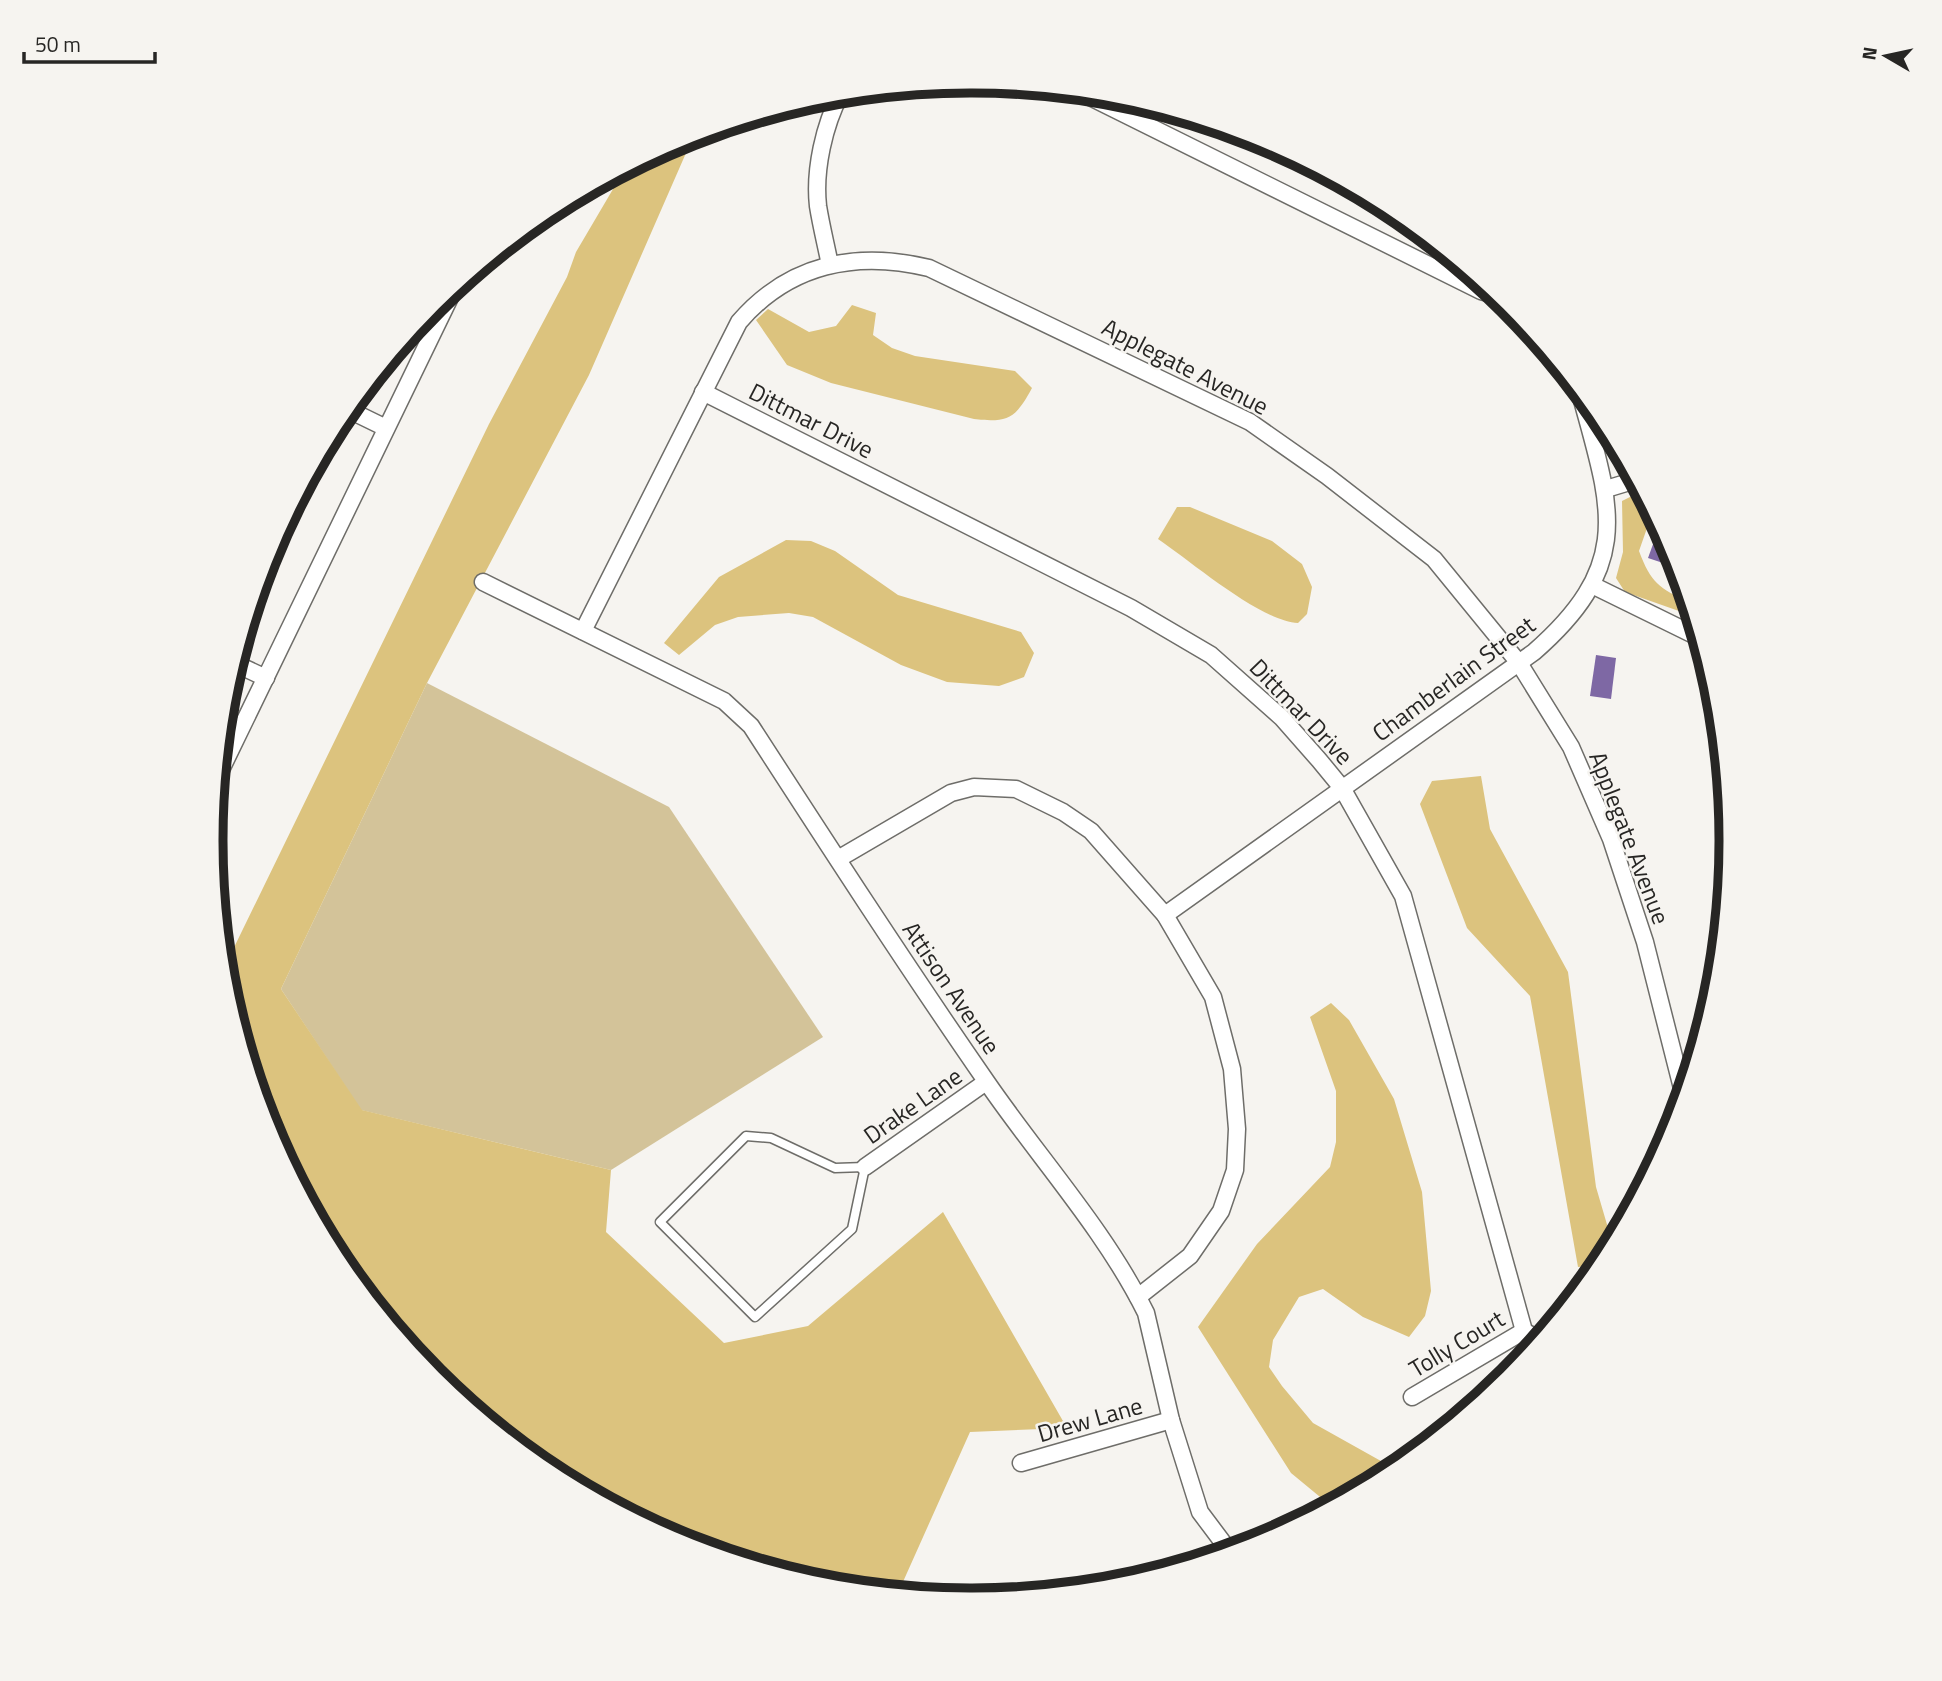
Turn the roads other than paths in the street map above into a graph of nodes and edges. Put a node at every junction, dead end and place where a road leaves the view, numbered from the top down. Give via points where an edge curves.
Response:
1 (837, 105) edge
2 (1105, 105) edge
3 (830, 265) junction
4 (1474, 288) edge
5 (443, 311) edge
6 (703, 392) junction
7 (357, 414) edge
8 (1586, 416) edge
9 (386, 428) junction
10 (1627, 483) edge
11 (1606, 489) junction
12 (484, 582) dead end
13 (1592, 586) junction
14 (583, 631) junction
15 (1689, 633) edge
16 (1519, 663) junction
17 (244, 668) edge
18 (266, 678) junction
19 (229, 754) edge
20 (1342, 788) junction
21 (838, 859) junction
22 (1165, 915) junction
23 (1680, 1079) edge
24 (986, 1082) junction
25 (865, 1167) junction
26 (1138, 1297) junction
27 (1524, 1331) junction
28 (1532, 1336) edge
29 (1412, 1397) dead end
30 (1171, 1420) junction
31 (1021, 1463) dead end
32 (1224, 1544) edge

1 - 3 street via 818,178 818,205
2 - 4 street
3 - 6 street, Applegate Avenue via 796,276 756,303 739,322
3 - 16 street, Applegate Avenue via 862,260 929,268 1250,422 1434,559
5 - 9 street
6 - 14 street, Applegate Avenue
6 - 20 street, Dittmar Drive via 1131,608 1211,655 1282,718
7 - 9 street
8 - 11 street, Chamberlain Street
9 - 18 street
10 - 11 street
11 - 13 street, Chamberlain Street via 1604,557
12 - 14 street, Attison Avenue
13 - 15 street
13 - 16 street, Chamberlain Street via 1570,618
14 - 21 street, Attison Avenue via 740,713
16 - 20 street, Chamberlain Street
16 - 23 street, Applegate Avenue via 1570,747 1611,839 1645,942
17 - 18 street
18 - 19 street
20 - 22 street, Chamberlain Street
20 - 27 street, Dittmar Drive via 1403,896
21 - 22 street via 951,793 974,787 1016,789 1091,831
21 - 24 street, Attison Avenue
22 - 26 street via 1213,997 1232,1069 1237,1129 1234,1170 1221,1211 1190,1256
24 - 25 street, Drake Lane
24 - 26 street, Attison Avenue
25 - 25 lane via 835,1168 771,1138 746,1136 660,1222 755,1317 852,1229
26 - 30 street, Attison Avenue via 1146,1312
27 - 28 street
27 - 29 street, Tolly Court
30 - 31 street, Drew Lane
30 - 32 street, Attison Avenue via 1200,1512

